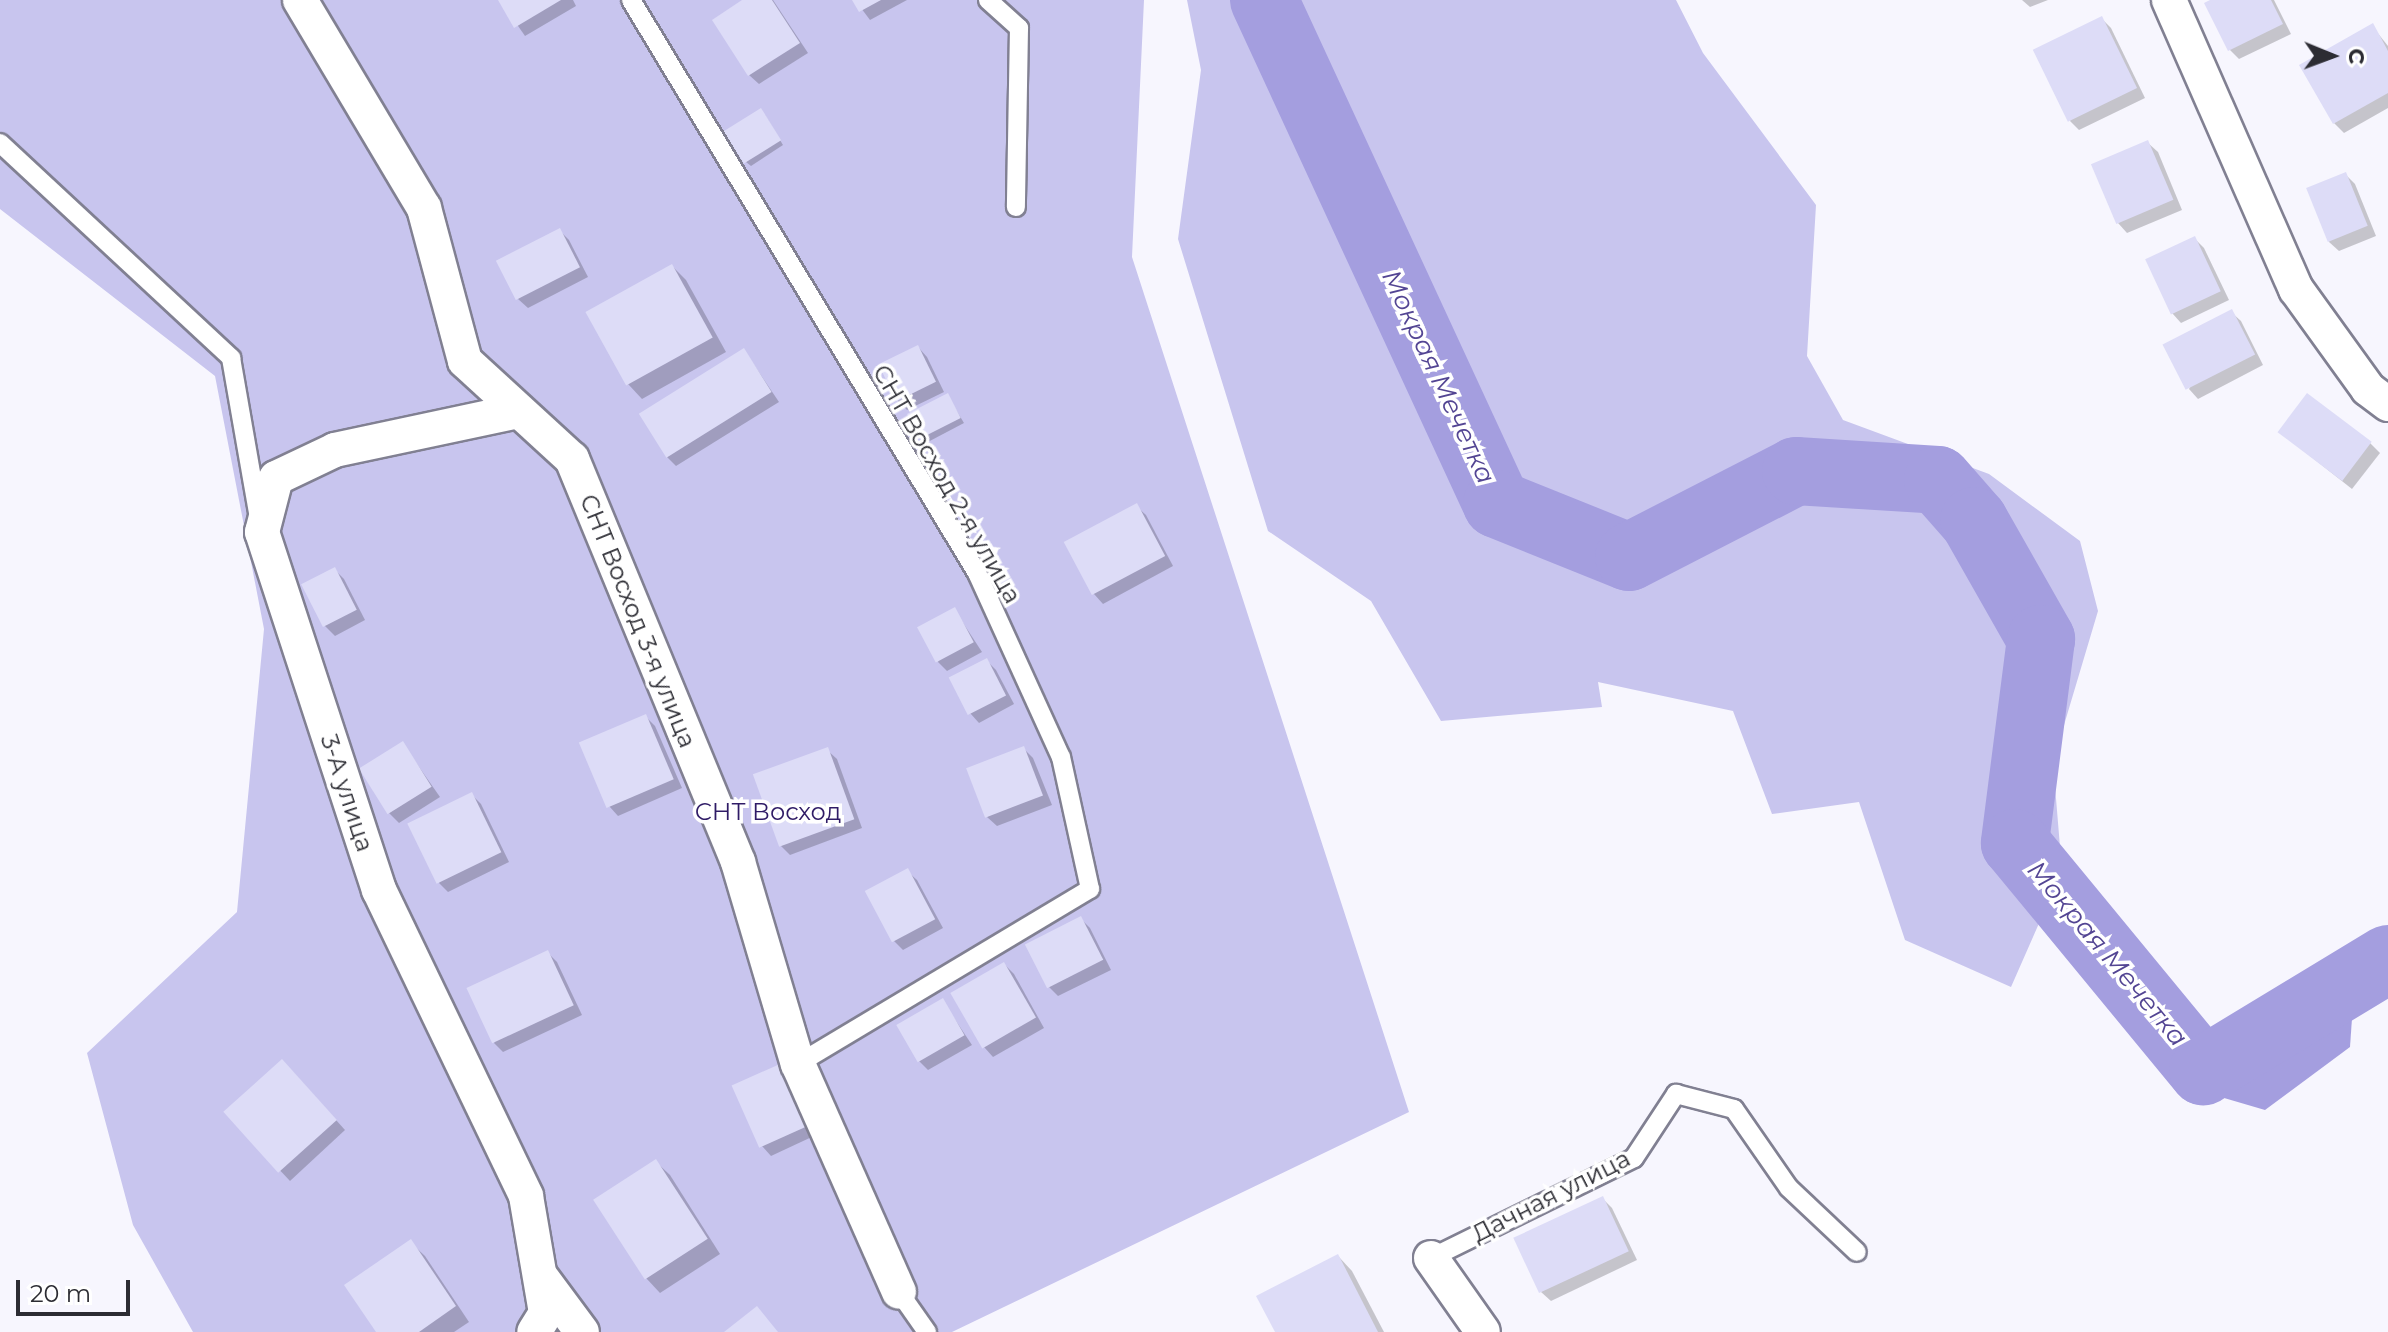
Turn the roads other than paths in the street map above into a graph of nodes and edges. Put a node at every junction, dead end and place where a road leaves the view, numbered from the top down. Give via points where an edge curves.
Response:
1 (300, 0) edge
2 (631, 0) edge
3 (988, 0) edge
4 (2169, 0) edge
5 (0, 143) edge
6 (1016, 207) dead end
7 (2388, 404) edge
8 (518, 411) junction
9 (262, 532) junction
10 (798, 1064) junction
11 (1857, 1252) dead end
12 (1431, 1258) joint
13 (540, 1275) junction
14 (899, 1292) joint
15 (534, 1332) edge
16 (582, 1332) edge
17 (927, 1332) edge
18 (1483, 1332) edge

1 - 8 street, СНТ Восход 3-я улица via 424,208 465,361
2 - 10 lane, СНТ Восход 2-я улица via 977,573 1061,757 1090,889
3 - 6 lane via 1019,28
4 - 7 street via 2296,289 2368,389
5 - 9 lane via 231,358
8 - 9 street via 335,450 276,478
8 - 10 street, СНТ Восход 3-я улица via 572,459 738,862
9 - 13 street, 3-А улица via 379,890 526,1196
10 - 14 street, СНТ Восход 3-я улица
11 - 12 lane, Дачная улица via 1789,1188 1734,1109 1676,1094 1634,1158
12 - 18 street, Дачная улица
13 - 15 street, 3-А улица via 546,1313
13 - 16 street
14 - 17 lane

